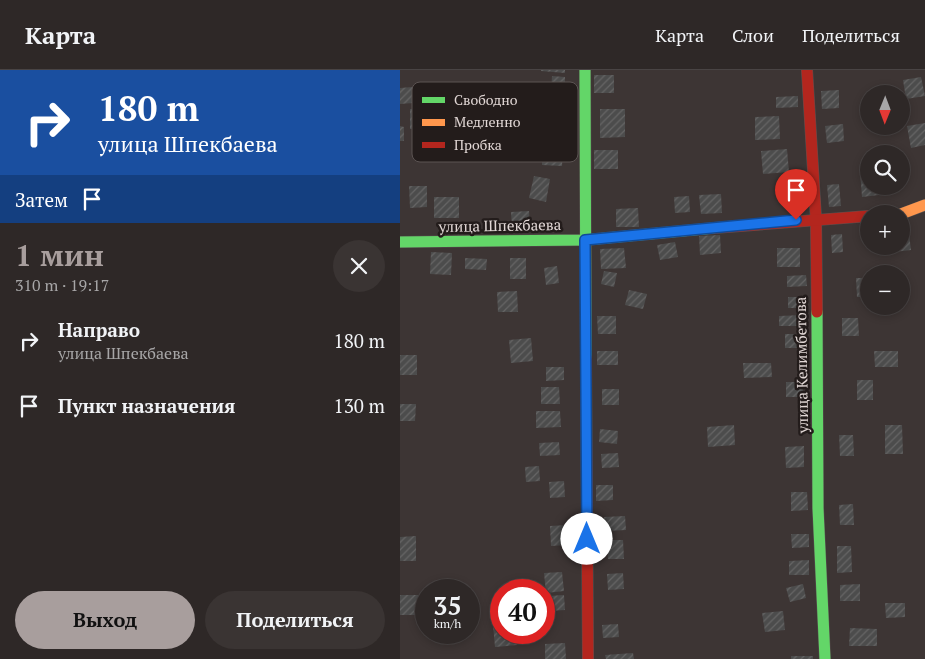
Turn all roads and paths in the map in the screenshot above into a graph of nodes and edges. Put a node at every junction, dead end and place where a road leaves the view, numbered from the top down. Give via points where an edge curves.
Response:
1 (585, 70) edge
2 (807, 70) edge
3 (925, 205) edge
4 (910, 211) edge
5 (860, 216) edge
6 (816, 218) junction
7 (585, 240) junction
8 (400, 242) edge
9 (588, 659) edge
10 (825, 659) edge

1 - 7 street
2 - 6 street, улица Келимбетова
3 - 4 street
5 - 6 street, улица Шпекбаева
6 - 7 street, улица Шпекбаева
6 - 10 street, улица Келимбетова via 818,508
7 - 8 street, улица Шпекбаева
7 - 9 street

